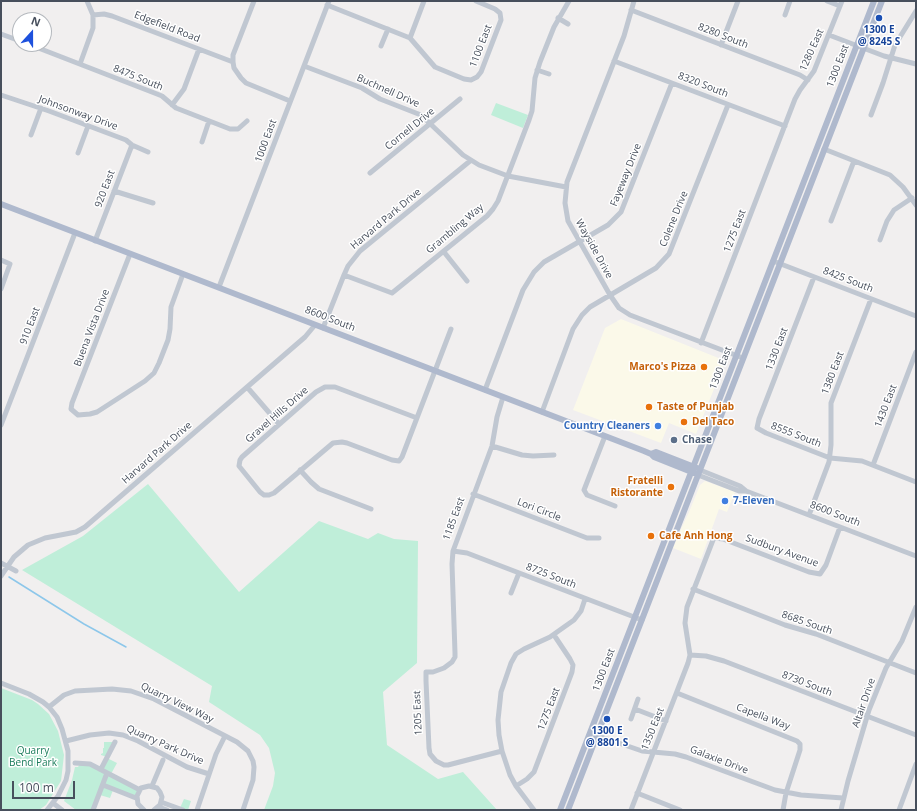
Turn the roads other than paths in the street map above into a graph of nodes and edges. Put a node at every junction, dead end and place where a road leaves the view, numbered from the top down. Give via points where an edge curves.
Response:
1 (87, 1) edge
2 (254, 1) edge
3 (424, 1) edge
4 (476, 1) edge
5 (569, 1) edge
6 (634, 1) edge
7 (738, 1) edge
8 (790, 1) edge
9 (827, 1) edge
10 (874, 1) edge
11 (882, 1) edge
12 (328, 3) edge
13 (841, 4) edge
14 (631, 10) junction
15 (916, 11) edge
16 (93, 15) junction
17 (785, 15) dead end
18 (558, 18) junction
19 (568, 24) dead end
20 (388, 29) junction
21 (1, 34) edge
22 (829, 35) junction
23 (12, 38) edge
24 (410, 38) junction
25 (721, 45) junction
26 (381, 46) dead end
27 (857, 46) junction
28 (864, 48) junction
29 (199, 50) junction
30 (49, 52) edge
31 (890, 58) junction
32 (614, 61) junction
33 (233, 62) junction
34 (80, 64) junction
35 (916, 64) edge
36 (304, 66) junction
37 (537, 70) junction
38 (549, 74) dead end
39 (808, 80) junction
40 (672, 83) junction
41 (1, 95) edge
42 (460, 99) dead end
43 (290, 101) junction
44 (172, 105) junction
45 (728, 105) junction
46 (41, 108) junction
47 (871, 115) dead end
48 (247, 121) dead end
49 (209, 122) junction
50 (431, 124) junction
51 (88, 126) junction
52 (785, 126) junction
53 (31, 135) dead end
54 (202, 142) dead end
55 (132, 145) junction
56 (824, 149) junction
57 (148, 152) dead end
58 (78, 153) dead end
59 (470, 161) junction
60 (854, 161) junction
61 (370, 173) dead end
62 (508, 176) junction
63 (566, 187) junction
64 (114, 191) junction
65 (912, 198) junction
66 (153, 203) dead end
67 (1, 204) edge
68 (916, 205) edge
69 (831, 221) dead end
70 (76, 233) junction
71 (95, 240) junction
72 (880, 240) dead end
73 (579, 242) junction
74 (444, 252) junction
75 (130, 254) junction
76 (1, 260) edge
77 (773, 261) junction
78 (780, 263) junction
79 (183, 274) junction
80 (344, 275) junction
81 (814, 277) junction
82 (467, 281) dead end
83 (220, 287) junction
84 (1, 289) edge
85 (610, 295) junction
86 (871, 299) junction
87 (916, 316) edge
88 (315, 325) junction
89 (323, 328) junction
90 (451, 329) dead end
91 (701, 343) junction
92 (916, 352) edge
93 (740, 357) junction
94 (435, 371) junction
95 (247, 387) junction
96 (724, 388) junction
97 (485, 390) junction
98 (730, 392) junction
99 (504, 397) junction
100 (542, 412) junction
101 (417, 418) junction
102 (279, 424) junction
103 (1, 425) edge
104 (757, 428) joint
105 (605, 436) junction
106 (492, 446) junction
107 (554, 455) dead end
108 (830, 458) junction
109 (873, 465) junction
110 (300, 470) junction
111 (696, 471) junction
112 (916, 482) edge
113 (473, 494) junction
114 (615, 506) dead end
115 (371, 509) dead end
116 (809, 515) junction
117 (840, 527) junction
118 (599, 538) dead end
119 (453, 551) junction
120 (916, 556) edge
121 (1, 563) edge
122 (7, 566) junction
123 (16, 571) dead end
124 (519, 573) junction
125 (1, 576) edge
126 (693, 590) junction
127 (511, 593) dead end
128 (586, 599) junction
129 (916, 610) edge
130 (635, 618) junction
131 (642, 620) junction
132 (554, 635) junction
133 (690, 655) junction
134 (888, 662) junction
135 (426, 672) joint
136 (916, 673) edge
137 (1, 683) edge
138 (677, 694) junction
139 (638, 699) dead end
140 (49, 707) junction
141 (634, 709) junction
142 (867, 716) junction
143 (631, 719) dead end
144 (666, 721) junction
145 (590, 733) junction
146 (597, 735) junction
147 (916, 735) edge
148 (225, 736) junction
149 (66, 741) junction
150 (115, 742) dead end
151 (502, 751) junction
152 (653, 753) junction
153 (163, 760) dead end
154 (75, 763) dead end
155 (916, 764) edge
156 (101, 769) junction
157 (107, 773) junction
158 (209, 774) junction
159 (103, 785) junction
160 (152, 786) junction
161 (516, 786) junction
162 (140, 790) junction
163 (637, 793) junction
164 (786, 793) junction
165 (136, 798) junction
166 (843, 798) junction
167 (53, 803) junction
168 (158, 806) edge
169 (46, 810) edge
170 (62, 810) edge
171 (93, 810) edge
172 (144, 810) edge
173 (167, 810) edge
174 (183, 810) edge
175 (197, 810) edge
176 (243, 810) edge
177 (534, 810) edge
178 (560, 810) edge
179 (568, 810) edge
180 (631, 810) edge
181 (680, 810) edge
182 (782, 810) edge
183 (841, 810) edge
184 (899, 810) edge

1 - 16 street
2 - 33 street via 235,49
3 - 24 street
4 - 24 street, 1100 East via 493,7 500,13 500,23 477,77 471,80 464,79 435,67
5 - 18 street, Grambling Way
6 - 14 street, Wayside Drive
7 - 25 street
8 - 17 street
9 - 13 street
10 - 27 main road, 1300 East
11 - 28 main road, 1300 East
12 - 20 street
12 - 36 street, 1000 East
13 - 22 street, 1280 East
14 - 25 street, 8280 South
14 - 32 street, Wayside Drive
15 - 31 street via 898,38
16 - 29 street, Edgefield Road via 112,16
16 - 34 street via 93,28
18 - 19 street
18 - 37 street, Grambling Way
20 - 24 street
20 - 26 street
21 - 23 street
22 - 27 street
22 - 39 street, 1280 East
25 - 39 street, 8280 South
27 - 28 street
27 - 77 main road, 1300 East
28 - 31 street
28 - 56 main road, 1300 East
29 - 33 street, Edgefield Road
29 - 44 street via 184,89
30 - 34 street, 8475 South
31 - 35 street
31 - 47 street
32 - 40 street, 8320 South
32 - 63 street, Wayside Drive
33 - 43 street via 237,73 246,83
34 - 44 street, 8475 South via 162,96
36 - 43 street, 1000 East
36 - 50 street, Buchnell Drive via 367,90 380,99 421,115
37 - 38 street
37 - 62 street, Grambling Way via 532,110
39 - 52 street, 1280 East via 797,94
40 - 45 street, 8320 South
40 - 73 street, Fayeway Drive via 621,212 608,225
41 - 46 street, Johnsonway Drive
42 - 50 street, Cornell Drive
43 - 83 street, 1000 East
44 - 49 street, 8475 South
45 - 52 street, 8320 South
45 - 85 street, Colene Drive via 669,254 656,268
46 - 51 street, Johnsonway Drive
46 - 53 street
48 - 49 street, 8475 South via 241,128 234,130
49 - 54 street
50 - 59 street, Buchnell Drive
50 - 61 street, Cornell Drive
51 - 55 street, Johnsonway Drive via 126,140
51 - 58 street
52 - 91 street, 1275 East
55 - 57 street, Johnsonway Drive
55 - 64 street, 920 East
56 - 60 street
56 - 78 main road, 1300 East
59 - 62 street, Buchnell Drive
59 - 80 street, Harvard Park Drive via 360,252
60 - 65 street via 890,175 904,186
60 - 69 street
62 - 63 street, Buchnell Drive
62 - 74 street, Grambling Way via 490,213
63 - 73 street, Wayside Drive via 568,221
64 - 66 street
64 - 71 street, 920 East
65 - 68 street
65 - 72 street via 894,210
67 - 70 main road, 8600 South
70 - 71 main road, 8600 South
70 - 103 street, 910 East
71 - 75 main road, 8600 South
73 - 85 street, Wayside Drive
73 - 97 street, Fayeway Drive via 544,262 530,278 523,290
74 - 80 street, Grambling Way via 392,293
74 - 82 street
75 - 79 main road, 8600 South
75 - 79 street, Buena Vista Drive via 72,402 72,409 78,414 97,412 154,373 168,340 171,307
76 - 84 street via 10,264
77 - 78 street, 8425 South
77 - 93 main road, 1300 East
78 - 81 street, 8425 South
78 - 93 main road, 1300 East
79 - 83 main road, 8600 South
80 - 89 street, Harvard Park Drive
81 - 86 street, 8425 South
81 - 104 street, 1330 East
83 - 88 main road, 8600 South
85 - 91 street, Wayside Drive via 624,312
85 - 100 street, Colene Drive via 590,306 576,324
86 - 87 street, 8425 South
86 - 108 street, 1380 East via 831,403
88 - 89 main road, 8600 South
88 - 95 street, Harvard Park Drive
89 - 94 main road, 8600 South
90 - 94 street
91 - 93 street, Wayside Drive
92 - 109 street, 1430 East
93 - 96 main road, 1300 East
93 - 98 main road, 1300 East
94 - 97 main road, 8600 South
94 - 101 street
95 - 102 street
95 - 122 street, Harvard Park Drive via 85,527 36,541 20,550
96 - 98 main road
96 - 111 main road, 1300 East
97 - 99 main road, 8600 South
98 - 111 main road, 1300 East
99 - 100 main road, 8600 South
99 - 106 street, 1185 East
100 - 105 main road, 8600 South
101 - 102 street, Gravel Hills Drive via 330,386 320,389
101 - 110 street via 399,461 337,442 326,447
102 - 110 street, Gravel Hills Drive via 240,460 239,466 260,492 267,495 274,493
104 - 108 street, 8555 South via 766,434
105 - 111 main road, 8600 South via 650,454 656,452
105 - 114 street via 584,490 587,495
106 - 107 street via 522,455
106 - 113 street, 1185 East
108 - 109 street, 8555 South via 856,460
108 - 116 street, 1380 East
109 - 112 street, 8555 South
110 - 115 street via 319,489
111 - 116 street, 8600 South
111 - 130 main road, 1300 East
111 - 131 main road, 1300 East
113 - 118 street, Lori Circle via 587,538
113 - 119 street, 1185 East
116 - 117 street, 8600 South
117 - 120 street, 8600 South
117 - 126 street, Sudbury Avenue via 820,574 808,572 716,538 711,544
119 - 124 street, 8725 South via 467,553
119 - 135 street, 1185 East via 456,653 449,665
121 - 122 street
122 - 123 street
122 - 125 street, Harvard Park Drive
124 - 127 street
124 - 128 street, 8725 South
126 - 133 street via 685,623
126 - 134 street, 8685 South
128 - 130 street, 8725 South
128 - 132 street via 577,618
129 - 134 street, Altair Drive via 902,641
130 - 131 street, 8725 South
130 - 145 main road, 1300 East
131 - 146 main road, 1300 East
132 - 151 street via 520,651 513,658 501,692 498,720
132 - 161 street, 1275 East via 573,665 572,672 534,772
133 - 138 street, 1350 East
133 - 142 street, 8730 South via 724,661
134 - 136 street, 8685 South
134 - 142 street, Altair Drive
135 - 151 street, 1205 East via 428,743 430,754 436,761 444,765
137 - 140 street via 36,698
138 - 144 street, 1350 East
138 - 164 street, Capella Way via 797,741 800,750
139 - 141 street
140 - 148 street, Quarry View Way via 64,695 75,691 125,690 148,697
140 - 149 street
141 - 143 street
141 - 144 street
142 - 147 street, 8730 South
142 - 166 street, Altair Drive
144 - 152 street, 1350 East
145 - 146 street, Galaxie Drive
145 - 178 main road, 1300 East
146 - 152 street, Galaxie Drive via 634,749
146 - 179 main road, 1300 East
148 - 158 street
148 - 176 street, Quarry View Way via 248,751 253,761 254,774
149 - 158 street, Quarry Park Drive via 109,733 123,735 187,767
149 - 167 street via 68,771
150 - 156 street
151 - 161 street
152 - 163 street, 1350 East
152 - 164 street, Galaxie Drive via 686,757
153 - 160 street
154 - 156 street via 89,764
155 - 184 street
156 - 157 street
157 - 159 street
157 - 162 street
158 - 175 street
159 - 165 street
159 - 171 street
160 - 162 street via 145,786
160 - 168 street via 160,792
161 - 177 street
162 - 165 street
163 - 180 street, 1350 East
163 - 181 street
164 - 166 street, Galaxie Drive
164 - 182 street, Capella Way
165 - 172 street
166 - 183 street, Altair Drive
167 - 169 street
167 - 170 street
168 - 173 street
168 - 174 street

